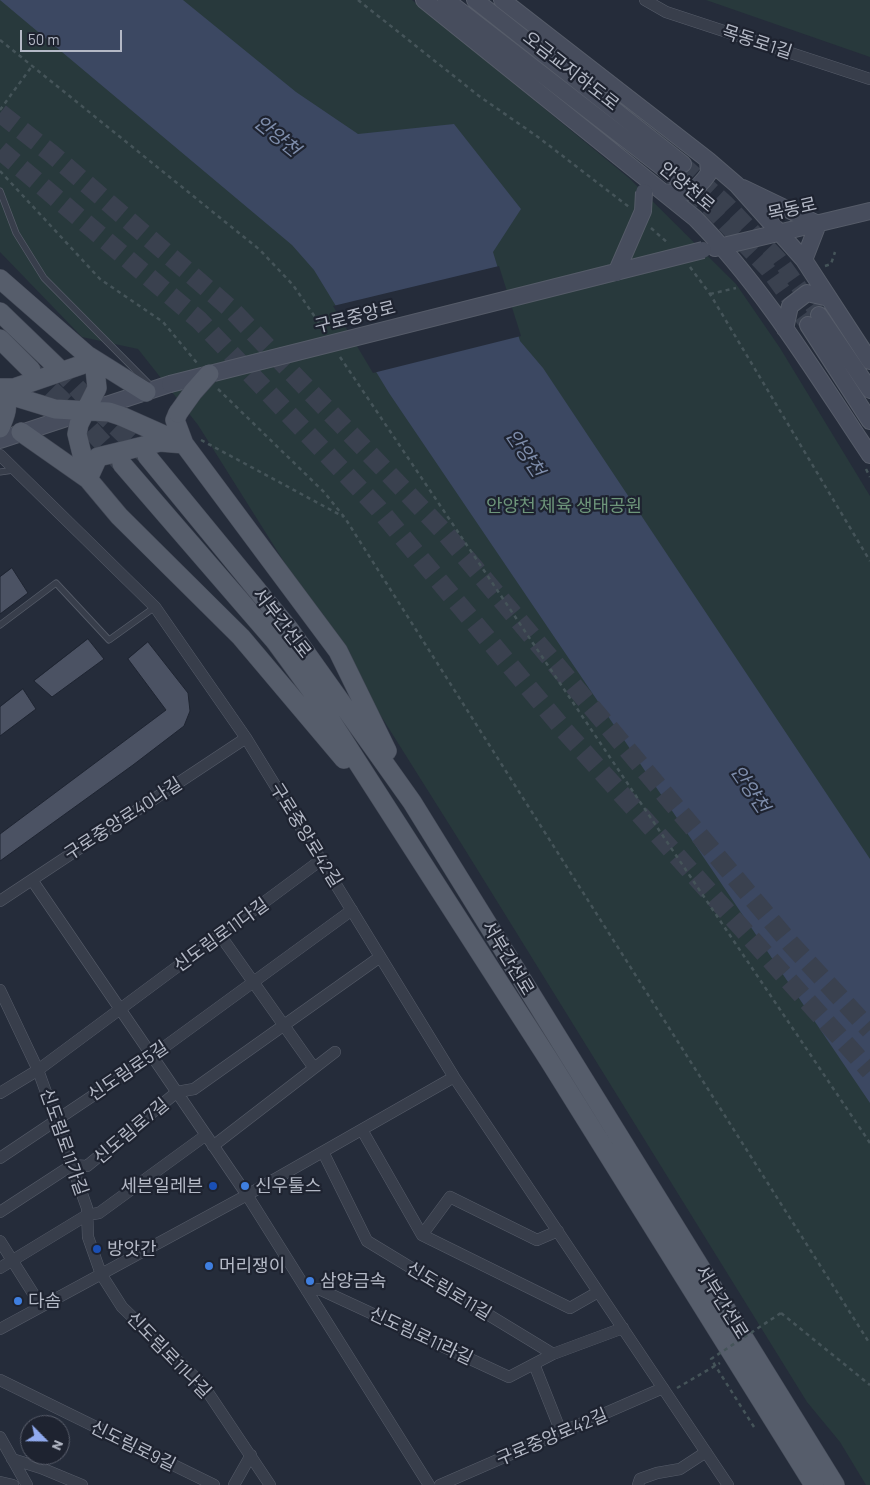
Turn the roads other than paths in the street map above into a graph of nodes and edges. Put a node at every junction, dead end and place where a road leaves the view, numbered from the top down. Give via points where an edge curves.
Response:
1 (424, 0) edge
2 (446, 0) edge
3 (475, 0) edge
4 (502, 0) edge
5 (645, 0) edge
6 (870, 79) edge
7 (708, 160) junction
8 (642, 175) junction
9 (737, 185) junction
10 (0, 192) edge
11 (664, 192) junction
12 (870, 211) edge
13 (818, 224) junction
14 (778, 233) junction
15 (723, 247) junction
16 (804, 260) junction
17 (616, 273) junction
18 (0, 279) edge
19 (829, 298) junction
20 (0, 312) edge
21 (785, 330) junction
22 (0, 339) edge
23 (87, 354) junction
24 (870, 361) edge
25 (57, 367) tunnel mouth
26 (31, 370) tunnel mouth
27 (208, 376) junction
28 (0, 389) edge
29 (157, 389) junction
30 (870, 390) edge
31 (86, 411) junction
32 (870, 421) edge
33 (9, 434) edge
34 (191, 441) junction
35 (0, 455) edge
36 (870, 455) edge
37 (147, 456) tunnel mouth
38 (122, 464) tunnel mouth
39 (16, 470) junction
40 (0, 472) edge
41 (88, 480) junction
42 (155, 607) junction
43 (0, 625) edge
44 (246, 738) junction
45 (412, 802) junction
46 (395, 820) junction
47 (321, 860) junction
48 (32, 880) junction
49 (0, 900) edge
50 (352, 910) junction
51 (220, 935) junction
52 (380, 957) junction
53 (253, 982) junction
54 (0, 990) edge
55 (120, 1009) junction
56 (284, 1026) junction
57 (335, 1052) dead end
58 (152, 1056) junction
59 (314, 1068) junction
60 (38, 1070) junction
61 (454, 1077) junction
62 (177, 1092) junction
63 (0, 1093) edge
64 (56, 1120) junction
65 (362, 1130) junction
66 (206, 1135) junction
67 (213, 1146) junction
68 (322, 1152) junction
69 (0, 1158) edge
70 (72, 1164) junction
71 (246, 1195) junction
72 (0, 1212) edge
73 (87, 1215) junction
74 (558, 1231) junction
75 (422, 1234) junction
76 (0, 1241) edge
77 (12, 1260) junction
78 (0, 1268) edge
79 (100, 1274) junction
80 (307, 1291) junction
81 (598, 1292) junction
82 (41, 1306) junction
83 (623, 1328) junction
84 (0, 1329) edge
85 (554, 1354) junction
86 (534, 1364) junction
87 (0, 1380) edge
88 (665, 1391) junction
89 (561, 1432) junction
90 (0, 1438) edge
91 (706, 1452) junction
92 (251, 1456) junction
93 (12, 1459) junction
94 (0, 1482) edge
95 (209, 1484) edge
96 (425, 1484) edge
97 (13, 1485) edge
98 (27, 1485) edge
99 (82, 1485) edge
100 (234, 1485) edge
101 (270, 1485) edge
102 (440, 1485) edge
103 (638, 1485) edge
104 (728, 1485) edge
105 (814, 1485) edge
106 (835, 1485) edge

1 - 8 main road, 안양천로
2 - 3 main road, 오금교지하도로 via 678,169
4 - 7 main road, 안양천로
5 - 6 street, 목동로1길 via 666,12
7 - 9 main road, 안양천로
7 - 11 main road via 709,173 692,191 681,195
8 - 11 main road, 안양천로
8 - 17 main road, bridge via 643,211
9 - 13 main road
9 - 14 main road, 안양천로
10 - 29 lane via 16,233 44,278
11 - 15 main road, 안양천로
12 - 13 main road, 목동로
13 - 14 main road, 목동로
13 - 16 main road
14 - 15 main road, 목동로
14 - 16 main road, 안양천로
15 - 17 main road, 구로중앙로, bridge
15 - 21 main road, 안양천로 via 758,289
16 - 19 main road, 안양천로
17 - 27 main road, 구로중앙로, bridge
18 - 23 main road
19 - 21 main road via 807,293 790,306
19 - 24 main road, 안양천로
20 - 25 main road
21 - 36 main road, 안양천로
22 - 26 main road
23 - 28 main road via 86,362 81,365 14,388
23 - 29 main road
23 - 31 main road via 95,369 97,388
27 - 29 main road, 구로중앙로, bridge
27 - 34 main road, bridge via 175,420
28 - 31 main road via 55,409
28 - 33 main road via 7,402
29 - 31 main road, 구로중앙로
30 - 32 main road via 814,320
31 - 33 main road, 구로중앙로
31 - 34 main road via 121,416
31 - 41 main road via 77,434
33 - 41 main road
34 - 41 main road via 160,442 98,457
34 - 45 main road via 338,651
35 - 39 street, 구로중앙로42길
37 - 45 main road, 서부간선로 via 290,629
38 - 46 main road, 서부간선로 via 275,641 313,693
39 - 40 lane
39 - 42 street, 구로중앙로42길
41 - 46 main road via 119,516 242,637
42 - 43 lane via 109,640 56,583
42 - 44 street, 구로중앙로42길
44 - 47 street, 구로중앙로42길
44 - 48 street, 구로중앙로40나길
45 - 106 main road, 서부간선로
46 - 105 main road, 서부간선로
47 - 50 street, 구로중앙로42길
47 - 51 street, 신도림로11다길
48 - 49 street, 구로중앙로40나길
48 - 55 street
50 - 52 street, 구로중앙로42길
50 - 53 street, 신도림로5길
51 - 53 street
51 - 55 street, 신도림로11다길
52 - 56 street, 신도림로7길
52 - 61 street, 구로중앙로42길
53 - 56 street
53 - 58 street, 신도림로5길
54 - 60 street, 신도림로11가길
55 - 58 street
55 - 60 street, 신도림로11다길
56 - 59 street
56 - 62 street, 신도림로7길 via 194,1089
57 - 59 street
58 - 62 street
58 - 64 street, 신도림로5길
59 - 67 street
60 - 63 street, 신도림로11가길
60 - 64 street, 신도림로11가길
61 - 65 street
61 - 74 street, 구로중앙로42길
62 - 66 street
62 - 70 street, 신도림로7길 via 87,1166
64 - 69 street, 신도림로5길
64 - 70 street, 신도림로11가길
65 - 68 street
65 - 75 street, 신도림로11길
66 - 67 street
66 - 73 street, 신도림로11가길 via 100,1213
67 - 71 street
68 - 71 street
68 - 85 street, 신도림로11길 via 367,1241
70 - 72 street, 신도림로7길
70 - 73 street, 신도림로11가길
71 - 79 street
71 - 80 street
73 - 77 street, 신도림로11가길
73 - 79 street, 신도림로11가길 via 88,1237
74 - 75 street via 537,1240 450,1197
74 - 81 street, 구로중앙로42길
75 - 81 street, 신도림로11길 via 570,1308
76 - 77 street
77 - 78 street
77 - 82 street
79 - 82 street
79 - 92 street, 신도림로11나길 via 122,1307 203,1385
80 - 86 street, 신도림로11라길 via 319,1289 509,1377
80 - 96 street
81 - 83 street, 구로중앙로42길
82 - 84 street
83 - 85 street
83 - 88 street, 구로중앙로42길
85 - 86 street, 신도림로11라길
86 - 89 street
87 - 95 street, 신도림로9길
88 - 89 street, 구로중앙로42길
88 - 91 street, 구로중앙로42길
89 - 102 street, 구로중앙로42길
90 - 93 street
91 - 103 street via 680,1469 640,1479
91 - 104 street, 구로중앙로42길
92 - 100 street
92 - 101 street, 신도림로11나길
93 - 98 street
93 - 99 street
94 - 97 street

